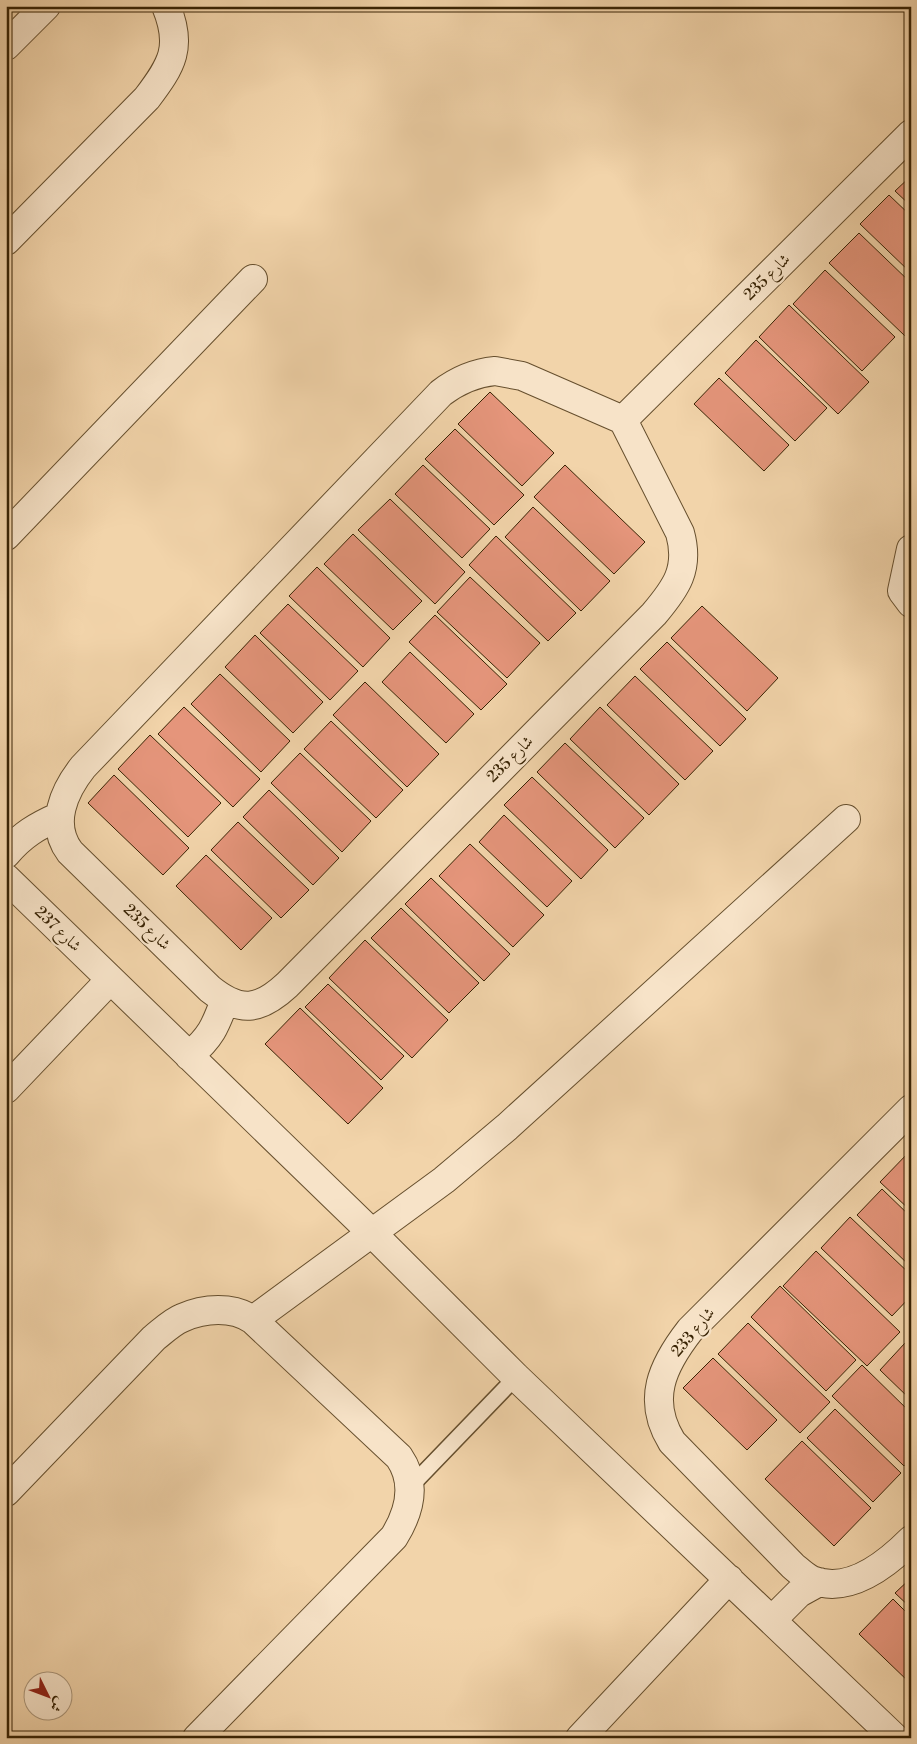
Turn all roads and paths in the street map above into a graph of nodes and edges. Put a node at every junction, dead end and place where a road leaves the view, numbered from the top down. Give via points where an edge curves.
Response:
1 (46, 6) edge
2 (166, 6) edge
3 (6, 46) edge
4 (911, 134) edge
5 (6, 241) edge
6 (253, 279) dead end
7 (623, 420) junction
8 (6, 536) edge
9 (911, 549) edge
10 (911, 603) edge
11 (60, 816) junction
12 (846, 819) dead end
13 (6, 854) edge
14 (6, 878) edge
15 (110, 980) junction
16 (225, 1000) junction
17 (188, 1056) junction
18 (6, 1089) edge
19 (911, 1109) edge
20 (371, 1232) junction
21 (253, 1320) junction
22 (516, 1377) junction
23 (410, 1487) junction
24 (6, 1492) edge
25 (911, 1540) edge
26 (729, 1579) junction
27 (819, 1582) junction
28 (772, 1620) junction
29 (197, 1738) edge
30 (580, 1738) edge
31 (895, 1738) edge

1 - 3 street
2 - 5 street via 175,39 166,72 148,98
4 - 7 street, شارع 235
6 - 8 street
7 - 11 street, شارع 235 via 511,373 483,372 454,383 83,767 67,790
7 - 16 street, شارع 235 via 684,546 681,572 668,597 279,992 251,1006 243,1007
9 - 10 street via 902,591
11 - 13 street via 26,833
11 - 16 street, شارع 235 via 61,837 74,856
12 - 20 street via 507,1127 444,1180
14 - 15 street, شارع 237
15 - 17 street, شارع 237
15 - 18 street
16 - 17 street via 212,1032
17 - 20 street, شارع 237
19 - 27 street, شارع 233 via 690,1330 674,1350 661,1380 660,1407 665,1431 672,1442 793,1566
20 - 21 street
20 - 22 street, شارع 237
21 - 23 street via 399,1457 409,1476
21 - 24 street via 238,1312 209,1311 182,1318 170,1326 154,1338
22 - 23 lane
22 - 26 street, شارع 237
23 - 29 street via 406,1512 394,1537
25 - 27 street via 887,1562 856,1579 838,1583
26 - 28 street, شارع 237
26 - 30 street
27 - 28 street via 799,1593
28 - 31 street, شارع 237

